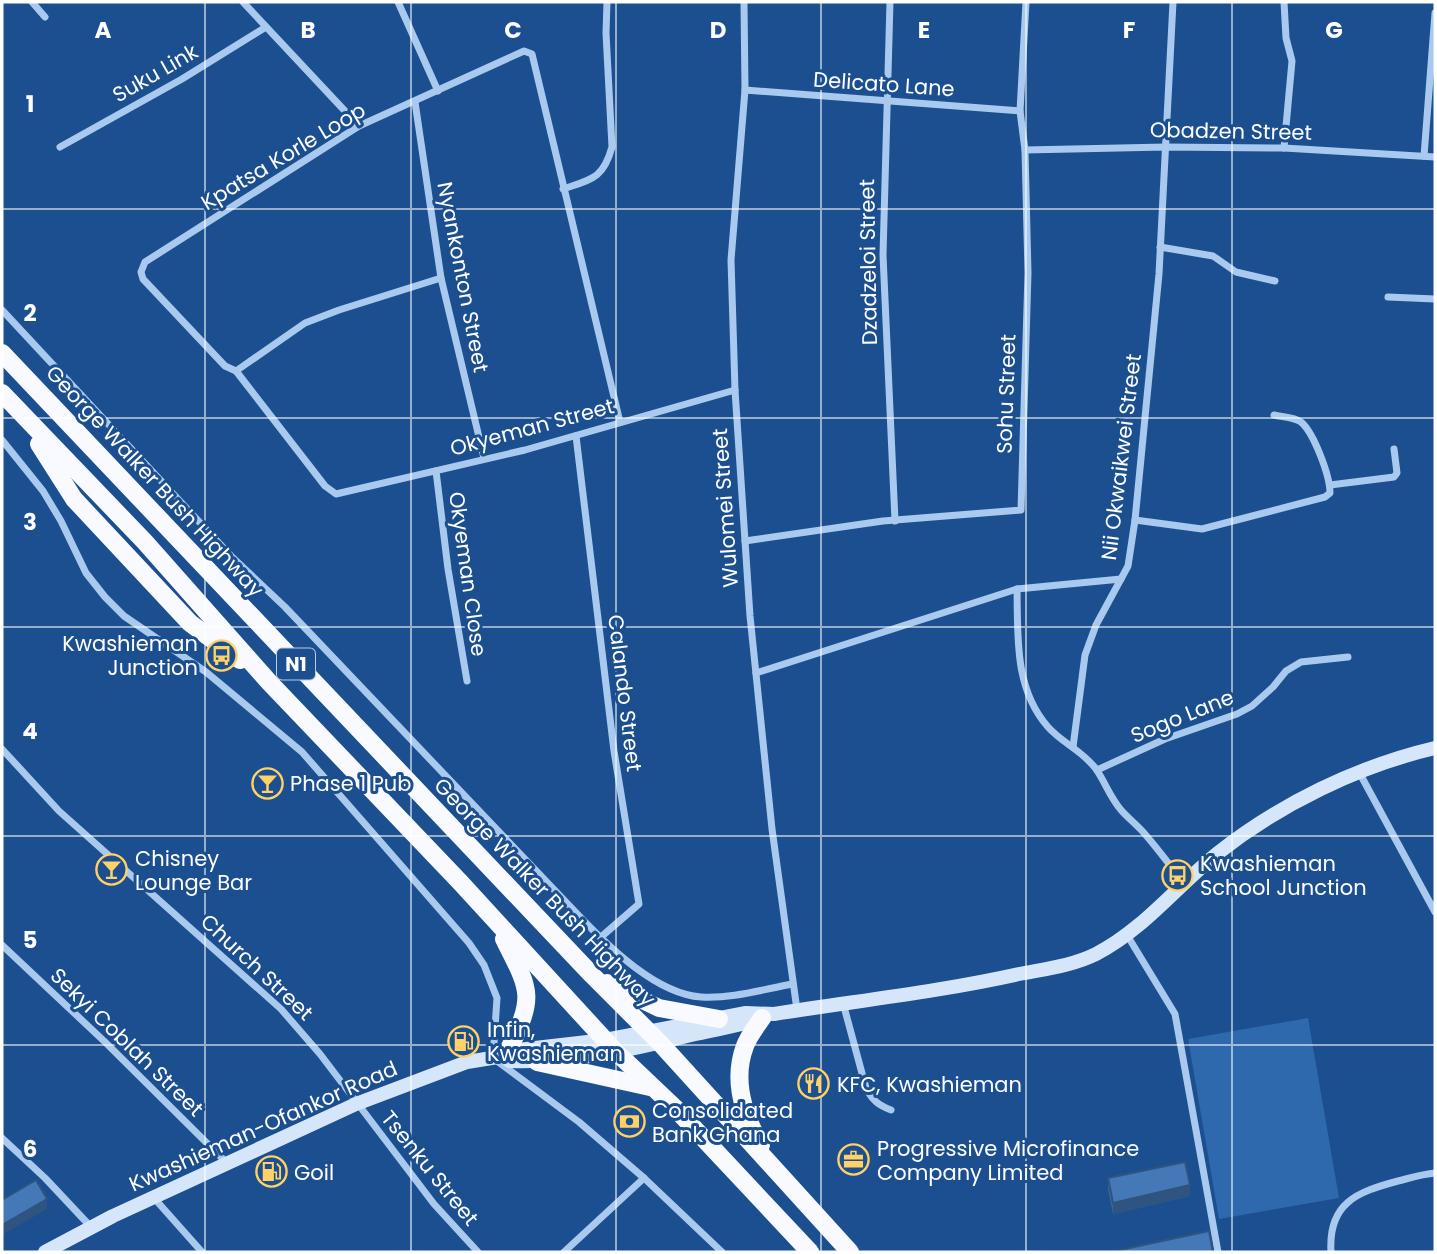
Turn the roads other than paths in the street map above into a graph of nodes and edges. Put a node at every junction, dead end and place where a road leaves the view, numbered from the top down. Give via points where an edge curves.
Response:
1 (32, 2) edge
2 (243, 2) edge
3 (398, 2) edge
4 (607, 2) edge
5 (744, 2) edge
6 (890, 2) edge
7 (1027, 2) edge
8 (1173, 2) edge
9 (1284, 2) edge
10 (1435, 13) edge
11 (45, 17) dead end
12 (265, 27) junction
13 (746, 90) junction
14 (438, 91) junction
15 (415, 102) junction
16 (886, 102) junction
17 (1020, 111) junction
18 (359, 126) junction
19 (60, 147) dead end
20 (1166, 147) junction
21 (1284, 148) junction
22 (1025, 150) junction
23 (1424, 156) junction
24 (1435, 156) edge
25 (563, 189) junction
26 (1160, 247) junction
27 (441, 278) junction
28 (1275, 281) dead end
29 (1388, 297) dead end
30 (1435, 299) edge
31 (2, 310) edge
32 (2, 353) edge
33 (236, 372) junction
34 (735, 390) junction
35 (2, 393) edge
36 (1274, 415) dead end
37 (621, 422) junction
38 (576, 436) junction
39 (2, 440) edge
40 (1394, 449) dead end
41 (484, 458) junction
42 (436, 471) junction
43 (1330, 485) junction
44 (336, 494) joint
45 (1135, 520) junction
46 (895, 521) junction
47 (745, 541) junction
48 (1121, 579) junction
49 (1017, 589) junction
50 (1348, 657) dead end
51 (756, 673) junction
52 (467, 681) dead end
53 (1073, 747) junction
54 (1435, 748) edge
55 (2, 749) edge
56 (1097, 770) junction
57 (1359, 772) junction
58 (1184, 883) junction
59 (1435, 912) edge
60 (495, 920) junction
61 (1126, 934) junction
62 (601, 937) junction
63 (2, 946) edge
64 (592, 975) junction
65 (793, 984) junction
66 (843, 1002) junction
67 (797, 1010) junction
68 (768, 1016) junction
69 (719, 1019) junction
70 (654, 1037) junction
71 (610, 1046) junction
72 (502, 1055) junction
73 (537, 1062) junction
74 (651, 1087) junction
75 (356, 1104) junction
76 (891, 1110) dead end
77 (2, 1138) edge
78 (228, 1164) junction
79 (777, 1172) junction
80 (1435, 1173) edge
81 (644, 1178) junction
82 (153, 1198) junction
83 (91, 1227) junction
84 (45, 1252) edge
85 (202, 1252) edge
86 (478, 1252) edge
87 (564, 1252) edge
88 (722, 1252) edge
89 (810, 1252) edge
90 (850, 1252) edge
91 (1218, 1252) edge
92 (1331, 1252) edge

1 - 11 street
2 - 12 street
3 - 14 street
4 - 25 street via 612,147 598,176
5 - 13 street, Wulomei Street
6 - 16 street, Dzadzeloi Street
7 - 17 street, Sohu Street
8 - 20 street, Nii Okwaikwei Street
9 - 21 street via 1292,61
10 - 23 street
12 - 18 street
12 - 19 street, Suku Link
13 - 16 street, Delicato Lane
13 - 34 street, Wulomei Street via 731,260
14 - 15 street, Kpatsa Korle Loop
14 - 25 street, Kpatsa Korle Loop via 524,51 532,54
15 - 18 street, Kpatsa Korle Loop
15 - 27 street, Nyankonton Street
16 - 17 street, Delicato Lane
16 - 46 street, Dzadzeloi Street via 883,254
17 - 22 street, Sohu Street
18 - 33 street, Kpatsa Korle Loop via 142,267 143,279 225,366
20 - 21 street, Obadzen Street
20 - 22 street, Obadzen Street
20 - 26 street, Nii Okwaikwei Street
21 - 23 street, Obadzen Street
22 - 46 street, Sohu Street via 1028,273 1021,510
23 - 24 street, Obadzen Street
25 - 37 street, Kpatsa Korle Loop
26 - 28 street via 1213,256 1236,272
26 - 45 street, Nii Okwaikwei Street
27 - 33 street via 305,323
27 - 41 street, Nyankonton Street
29 - 30 street
31 - 62 street, George Walker Bush Highway via 232,556
32 - 64 highway, George Walker Bush Highway / N1
33 - 44 street, Kpatsa Korle Loop
34 - 37 street, Okyeman Street
34 - 47 street, Wulomei Street
35 - 60 highway, N1 via 19,411 74,499 190,623 269,682
36 - 43 street via 1300,422 1317,447
37 - 38 street, Okyeman Street
38 - 41 street, Okyeman Street
38 - 62 street, Calando Street via 614,751 639,904
39 - 72 street via 43,491 86,573 105,597 133,623 206,672 302,752 470,943 497,998
40 - 43 street via 1394,477
41 - 42 street, Okyeman Street
42 - 44 street, Okyeman Street
42 - 52 street, Okyeman Close
43 - 45 street via 1325,497 1202,528
45 - 48 street, Nii Okwaikwei Street via 1128,566
46 - 47 street, Sohu Street
47 - 51 street, Wulomei Street
48 - 49 street, Nii Okwaikwei Street
48 - 53 street via 1085,655
49 - 51 street, Nii Okwaikwei Street
49 - 53 street via 1018,659 1026,692 1049,729
50 - 56 street, Sogo Lane via 1301,662 1237,714 1165,739
51 - 65 street, Wulomei Street
53 - 56 street
54 - 57 main road, Kwashieman-Ofankor Road
55 - 75 street, Church Street via 59,811 281,1009
56 - 58 street via 1122,812
57 - 58 main road, Kwashieman-Ofankor Road via 1268,820 1218,853
57 - 59 street
58 - 61 main road, Kwashieman-Ofankor Road
60 - 71 highway, N1
60 - 72 highway via 527,985 522,1023
61 - 66 main road, Kwashieman-Ofankor Road via 1075,962 988,981
61 - 91 street via 1175,1014
62 - 65 street, George Walker Bush Highway via 651,979 701,997
63 - 78 street, Sekyi Coblah Street
64 - 69 highway via 659,1008
64 - 70 highway, George Walker Bush Highway / N1
65 - 67 street, Wulomei Street
66 - 67 main road, Kwashieman-Ofankor Road
66 - 76 street via 866,1088 871,1098
67 - 68 main road, Kwashieman-Ofankor Road
68 - 69 main road, Kwashieman-Ofankor Road via 746,1013
68 - 70 main road, Kwashieman-Ofankor Road
68 - 79 highway via 745,1046 739,1075 741,1100
69 - 70 main road, Kwashieman-Ofankor Road
70 - 71 main road, Kwashieman-Ofankor Road
70 - 79 highway, George Walker Bush Highway / N1
71 - 72 main road, Kwashieman-Ofankor Road
71 - 73 main road, Kwashieman-Ofankor Road via 564,1061
71 - 74 highway, N1
72 - 73 main road, Kwashieman-Ofankor Road via 510,1061
72 - 75 main road, Kwashieman-Ofankor Road via 467,1062
72 - 81 street
73 - 74 highway
74 - 89 highway, N1
75 - 78 main road, Kwashieman-Ofankor Road
75 - 86 street, Tsenku Street
77 - 83 street
78 - 82 main road, Kwashieman-Ofankor Road
79 - 90 highway, George Walker Bush Highway / N1
80 - 92 street via 1357,1194 1337,1220
81 - 87 street
81 - 88 street
82 - 83 main road, Kwashieman-Ofankor Road
82 - 85 street
83 - 84 main road, Kwashieman-Ofankor Road

